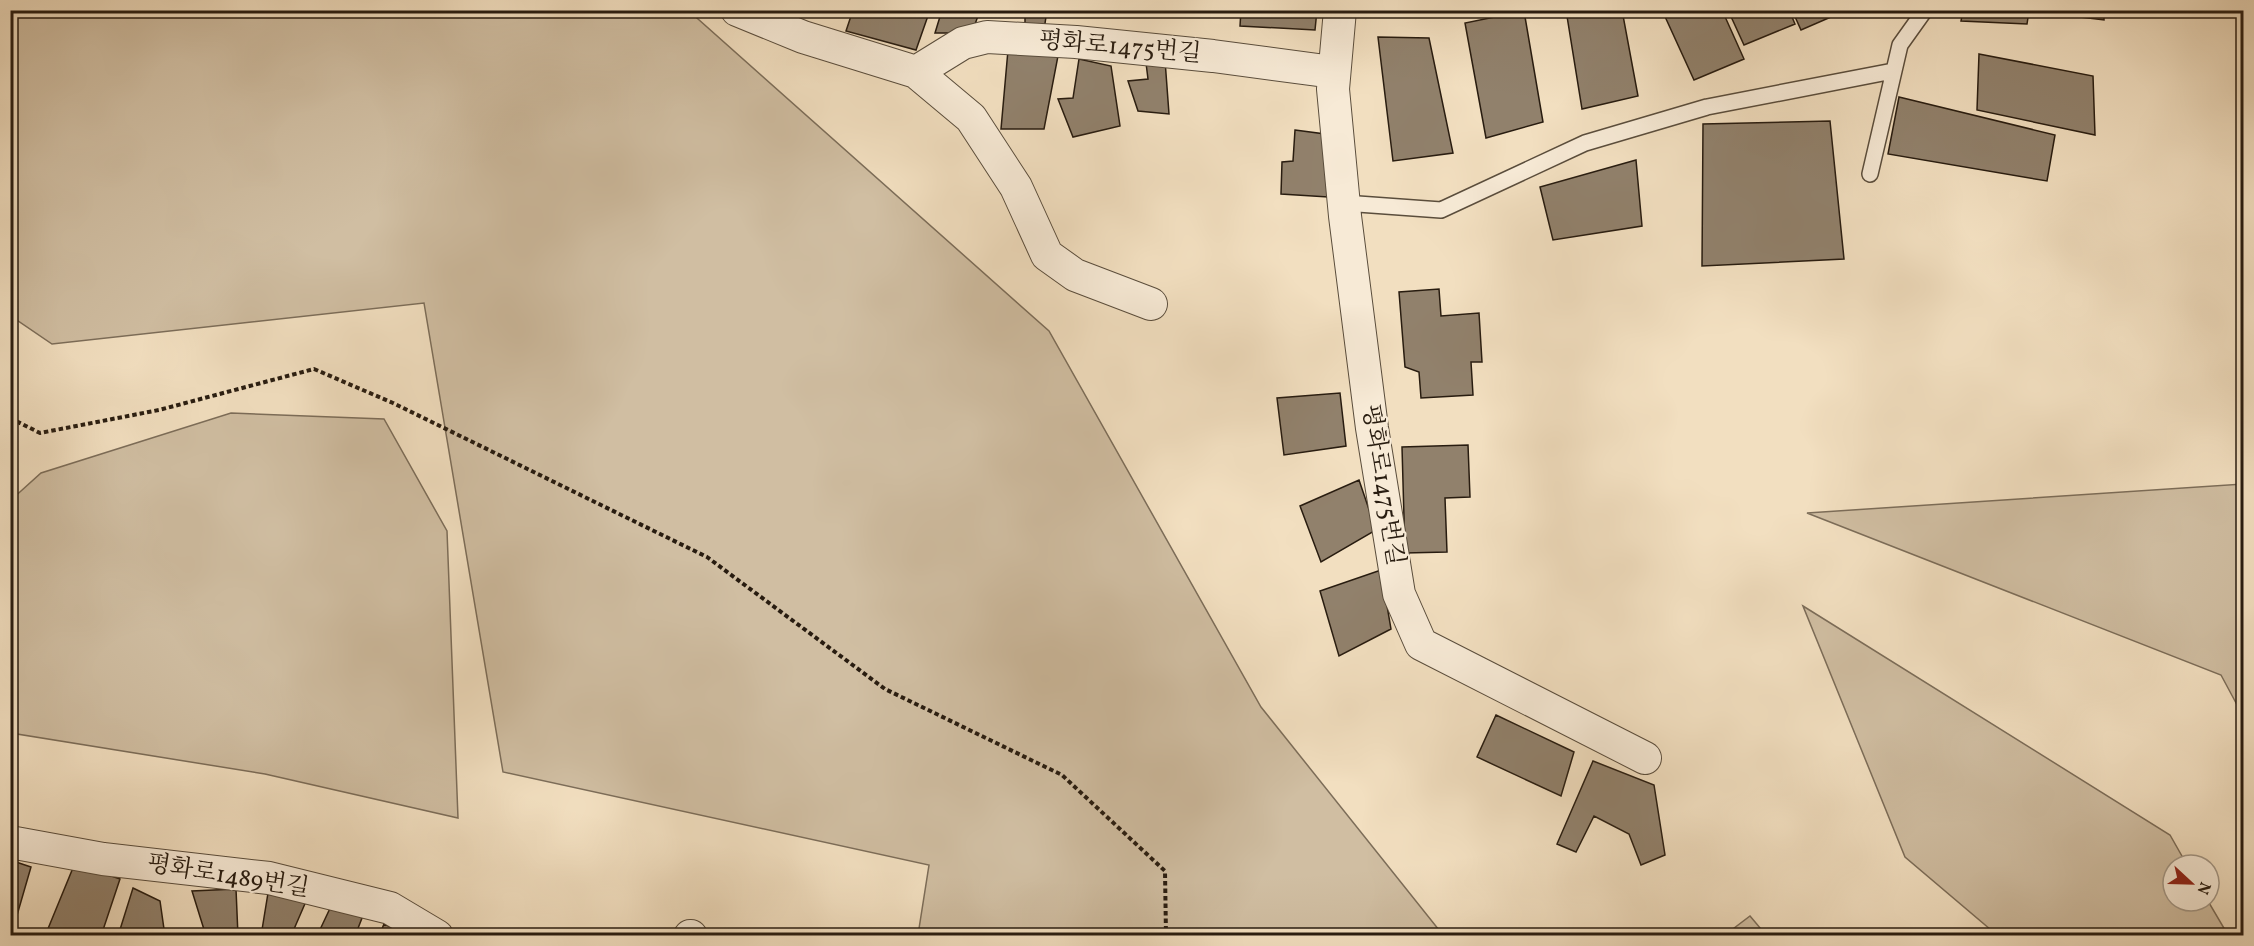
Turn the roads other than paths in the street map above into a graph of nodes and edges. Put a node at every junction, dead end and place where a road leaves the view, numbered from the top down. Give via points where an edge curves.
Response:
1 (737, 10) edge
2 (1340, 10) edge
3 (1925, 10) edge
4 (1893, 71) junction
5 (915, 72) junction
6 (1333, 72) junction
7 (1870, 174) dead end
8 (1344, 203) junction
9 (1151, 304) dead end
10 (1645, 758) dead end
11 (10, 842) edge
12 (437, 936) edge

1 - 5 street via 803,37
2 - 6 street, 평화로1475번길
3 - 4 lane via 1900,45
4 - 7 lane
4 - 8 lane via 1707,107 1585,143 1441,210
5 - 6 street, 평화로1475번길 via 963,43 987,37 1076,42
5 - 9 street via 971,118 1016,187 1047,255 1075,275
6 - 8 street, 평화로1475번길
8 - 10 street, 평화로1475번길 via 1372,428 1399,594 1421,644
11 - 12 street, 평화로1489번길 via 103,859 269,878 390,908

